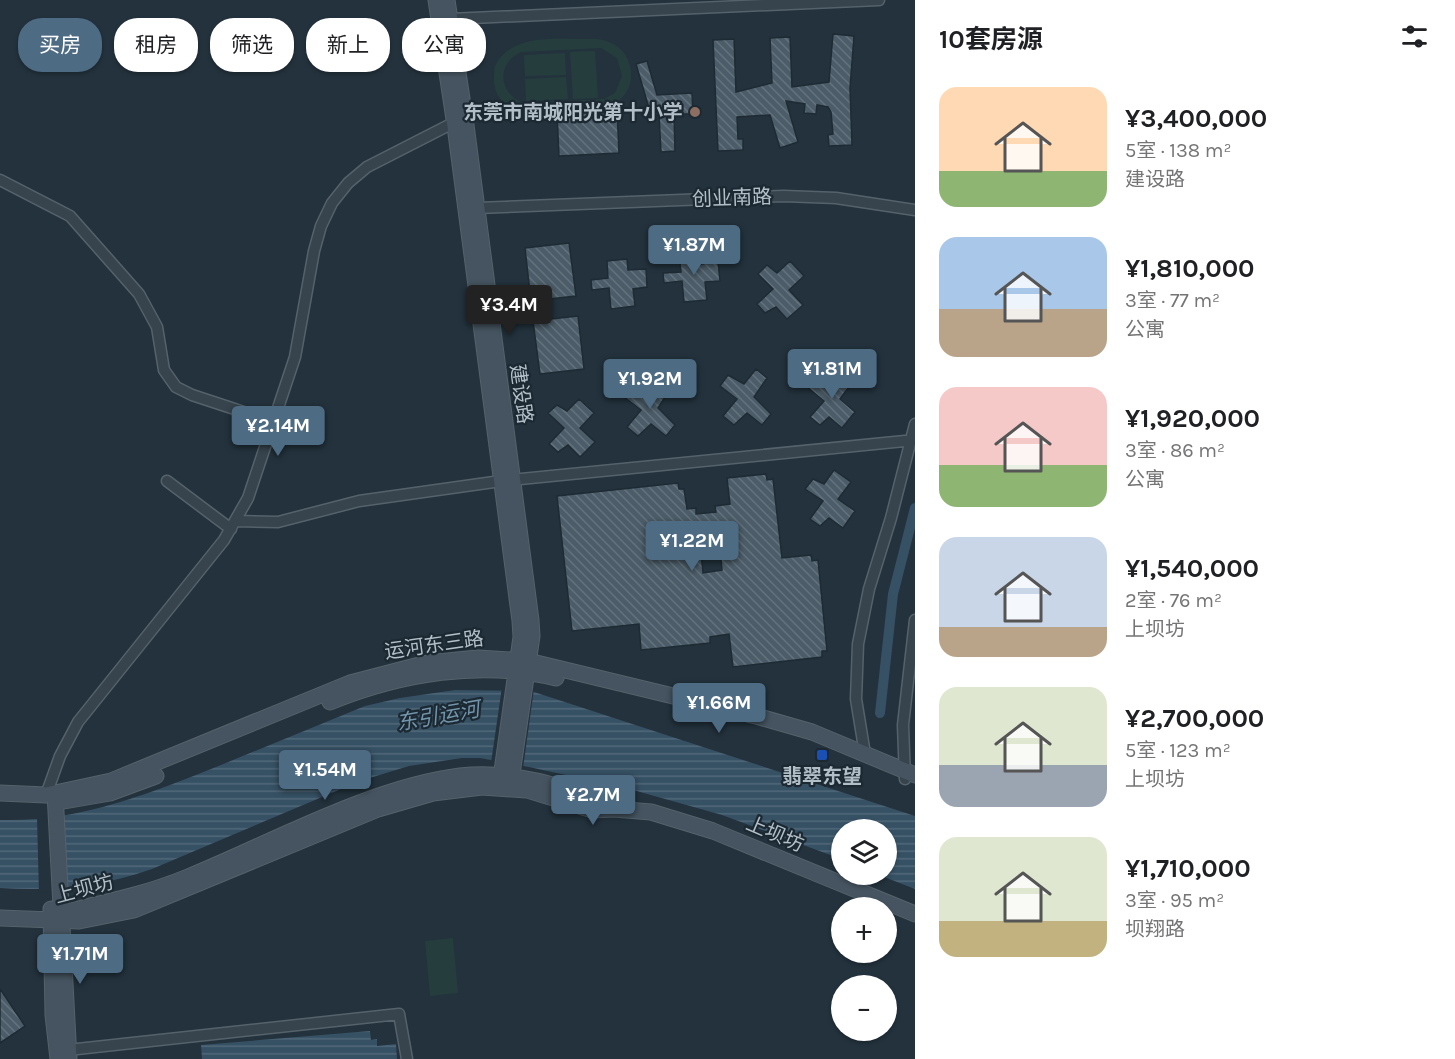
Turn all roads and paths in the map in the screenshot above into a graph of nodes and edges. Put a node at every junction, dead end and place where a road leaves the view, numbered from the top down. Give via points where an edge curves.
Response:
1 (436, 0) edge
2 (447, 0) edge
3 (879, 0) edge
4 (450, 18) edge
5 (473, 18) edge
6 (458, 72) edge
7 (455, 122) junction
8 (0, 180) edge
9 (477, 208) junction
10 (915, 210) edge
11 (274, 422) junction
12 (915, 424) edge
13 (913, 440) edge
14 (506, 480) junction
15 (167, 481) dead end
16 (233, 525) junction
17 (915, 620) edge
18 (521, 672) junction
19 (865, 754) junction
20 (910, 777) edge
21 (506, 778) junction
22 (0, 793) edge
23 (51, 802) junction
24 (915, 914) edge
25 (58, 917) junction
26 (0, 918) edge
27 (65, 1056) edge
28 (407, 1059) edge

1 - 7 street, 建设路
2 - 4 street, 建设路
3 - 5 street
6 - 9 street, 建设路
7 - 11 street via 367,166 332,203 317,238 298,346
7 - 14 street, 建设路
8 - 11 street via 70,216 131,285 155,320 164,370 176,387
9 - 10 street, 创业南路 via 784,196 836,198
9 - 14 street, 建设路
11 - 16 street via 254,483
12 - 13 street
13 - 14 street
13 - 19 street via 859,634 856,699
14 - 16 street via 359,501 278,522
14 - 18 street, 建设路 via 531,620
15 - 16 street
16 - 23 street via 78,722 60,756
17 - 20 street via 903,725
18 - 19 street, 运河东三路 via 756,716 812,732
18 - 20 street, 运河东三路 via 754,724
18 - 21 street, 建设路
18 - 23 street, 运河东三路 via 454,659 376,675 137,773
19 - 20 street, 运河东三路
21 - 24 street, 上坝坊 via 528,780 614,808 651,812 702,827
21 - 25 street, 上坝坊 via 461,776 405,788 134,898
22 - 23 street, 运河东三路
23 - 25 street
25 - 26 street, 上坝坊
25 - 27 street via 53,1004
27 - 28 street via 399,1014

